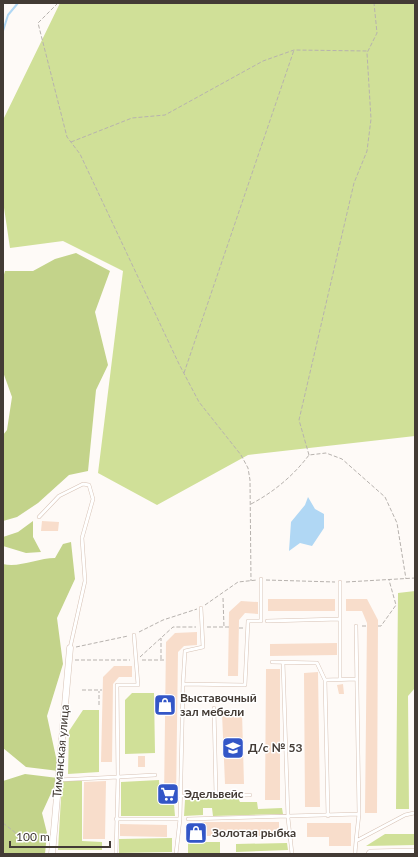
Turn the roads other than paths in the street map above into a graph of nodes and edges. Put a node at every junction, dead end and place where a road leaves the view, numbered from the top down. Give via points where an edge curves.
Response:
1 (38, 517) dead end
2 (261, 580) road end
3 (340, 582) road end
4 (201, 608) road end
5 (340, 619) junction
6 (267, 621) dead end
7 (356, 626) road end
8 (134, 635) road end
9 (70, 648) joint
10 (272, 662) dead end
11 (283, 662) junction
12 (340, 679) junction
13 (357, 679) junction
14 (325, 680) junction
15 (183, 684) junction
16 (214, 708) dead end
17 (155, 775) dead end
18 (118, 777) junction
19 (58, 780) junction
20 (216, 795) junction
21 (250, 795) dead end
22 (180, 796) junction
23 (414, 813) dead end
24 (359, 814) junction
25 (328, 816) junction
26 (288, 818) junction
27 (116, 819) junction
28 (188, 819) dead end
29 (180, 820) junction
30 (356, 841) junction
31 (415, 853) edge
32 (52, 854) edge
33 (116, 854) edge
34 (176, 854) edge
35 (292, 854) edge
36 (355, 854) edge
37 (371, 854) edge

1 - 9 lane via 59,496 83,484 89,485 93,500 82,538 85,581
2 - 15 lane via 261,621 248,621 245,685
3 - 5 lane
4 - 15 lane via 203,646 184,651
5 - 6 lane
5 - 12 lane
7 - 13 lane
8 - 18 lane via 138,685 118,685
9 - 19 street, Тиманская улица
10 - 11 lane
11 - 14 lane via 317,663
11 - 26 lane
12 - 13 lane
12 - 14 lane
13 - 24 lane
14 - 25 lane
15 - 22 lane
16 - 20 lane
17 - 18 lane
18 - 19 lane
18 - 27 lane
19 - 32 street, Тиманская улица
20 - 21 lane
20 - 22 lane
22 - 29 lane
23 - 30 lane via 405,815
24 - 25 lane
24 - 30 lane
25 - 26 lane
26 - 28 lane
26 - 35 lane
27 - 29 lane
27 - 33 lane
29 - 34 lane
30 - 36 lane
31 - 37 street

